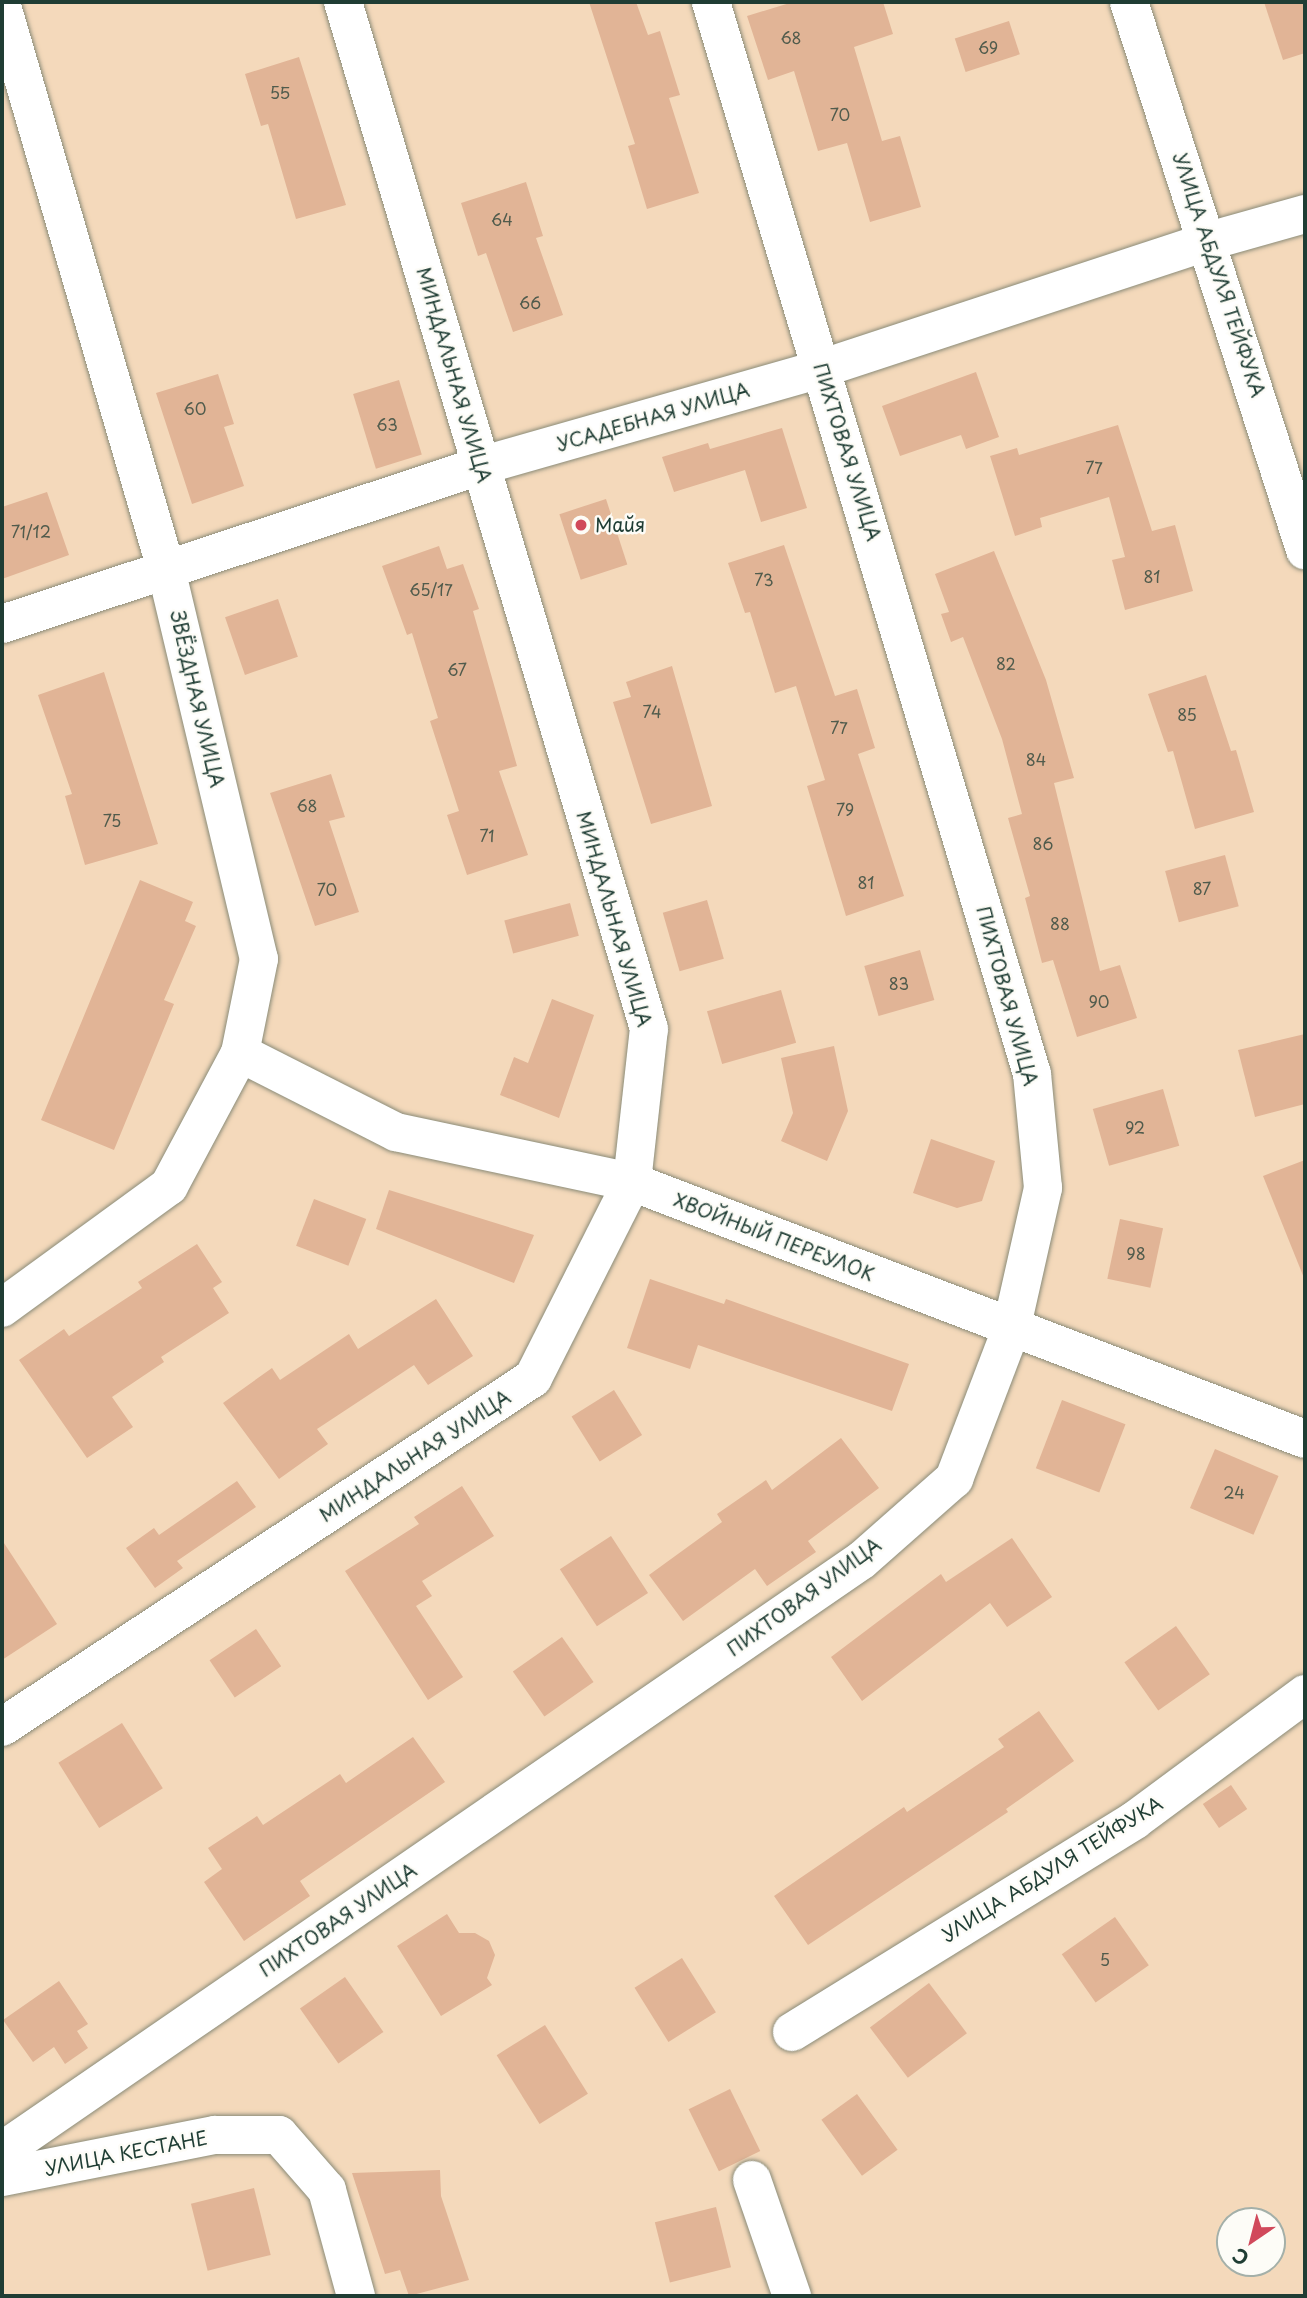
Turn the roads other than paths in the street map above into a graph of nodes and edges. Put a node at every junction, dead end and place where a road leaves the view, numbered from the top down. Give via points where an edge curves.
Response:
1 (343, 2) edge
2 (711, 2) edge
3 (1129, 2) edge
4 (2, 6) edge
5 (1305, 214) edge
6 (1209, 241) junction
7 (823, 368) junction
8 (480, 466) junction
9 (1305, 550) edge
10 (166, 569) junction
11 (2, 624) edge
12 (240, 1053) junction
13 (632, 1182) junction
14 (2, 1308) edge
15 (1012, 1330) junction
16 (1305, 1438) edge
17 (1305, 1695) edge
18 (2, 1727) edge
19 (792, 2032) dead end
20 (2, 2151) edge
21 (2, 2177) edge
22 (752, 2180) dead end
23 (356, 2296) edge
24 (792, 2296) edge

1 - 8 street, МИНДАЛЬНАЯ УЛИЦА
2 - 7 street, ПИХТОВАЯ УЛИЦА
3 - 6 street, УЛИЦА АБДУЛЯ ТЕЙФУКА
4 - 10 street, ЗВЁЗДНАЯ УЛИЦА
5 - 6 street, УСАДЕБНАЯ УЛИЦА
6 - 7 street, УСАДЕБНАЯ УЛИЦА
6 - 9 street, УЛИЦА АБДУЛЯ ТЕЙФУКА
7 - 8 street, УСАДЕБНАЯ УЛИЦА
7 - 15 street, ПИХТОВАЯ УЛИЦА via 1032,1074 1042,1188
8 - 10 street, УСАДЕБНАЯ УЛИЦА
8 - 13 street, МИНДАЛЬНАЯ УЛИЦА via 649,1029
10 - 11 street, УСАДЕБНАЯ УЛИЦА
10 - 12 street, ЗВЁЗДНАЯ УЛИЦА via 259,959
12 - 13 street, ХВОЙНЫЙ ПЕРЕУЛОК via 396,1132
12 - 14 street, ЗВЁЗДНАЯ УЛИЦА via 169,1186
13 - 15 street, ХВОЙНЫЙ ПЕРЕУЛОК
13 - 18 street, МИНДАЛЬНАЯ УЛИЦА via 533,1378
15 - 16 street, ХВОЙНЫЙ ПЕРЕУЛОК
15 - 20 street, ПИХТОВАЯ УЛИЦА via 954,1479 862,1560
17 - 19 street, УЛИЦА АБДУЛЯ ТЕЙФУКА via 1135,1819
21 - 23 street, УЛИЦА КЕСТАНЕ via 215,2135 279,2135 327,2190
22 - 24 street

